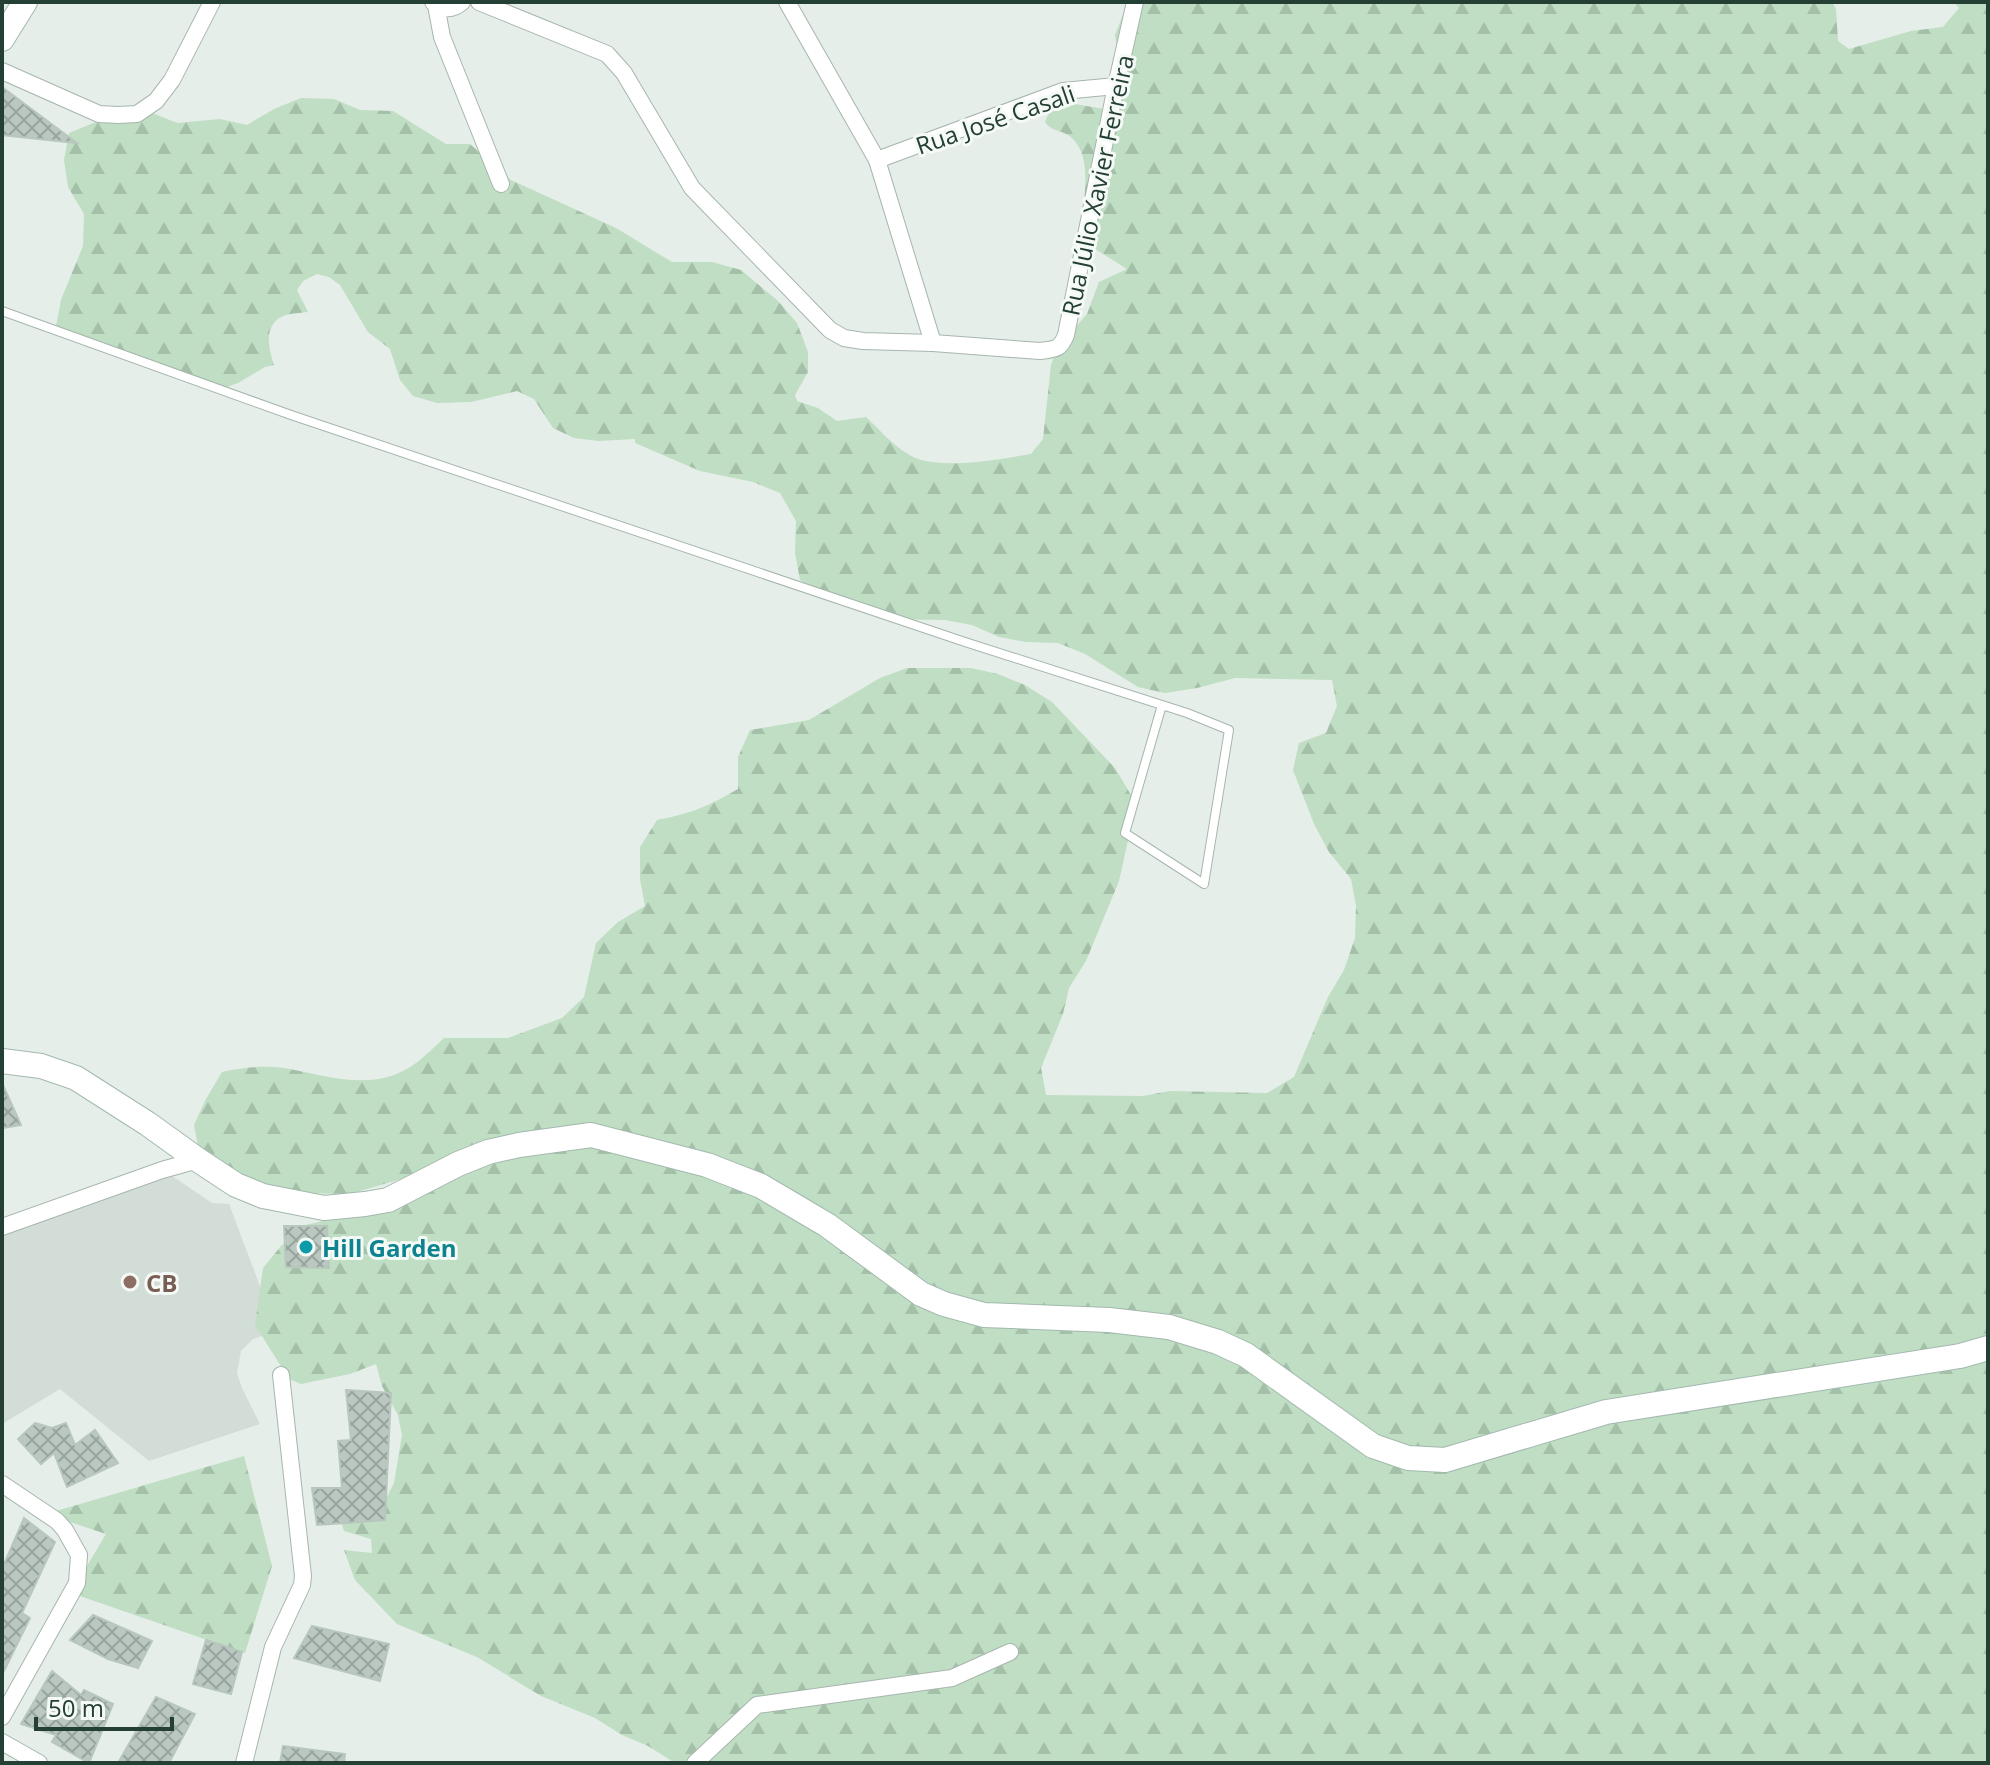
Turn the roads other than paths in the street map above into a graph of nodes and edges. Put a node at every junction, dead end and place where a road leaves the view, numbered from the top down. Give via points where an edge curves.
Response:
1 (25, 2) edge
2 (212, 2) edge
3 (462, 2) edge
4 (479, 2) edge
5 (787, 2) edge
6 (1135, 2) edge
7 (434, 4) edge
8 (2, 39) edge
9 (2, 71) edge
10 (1116, 86) junction
11 (877, 160) junction
12 (501, 184) dead end
13 (2, 311) edge
14 (933, 343) junction
15 (1162, 705) junction
16 (2, 1061) edge
17 (198, 1160) junction
18 (2, 1227) edge
19 (1988, 1348) edge
20 (281, 1375) dead end
21 (2, 1484) edge
22 (1010, 1652) dead end
23 (2, 1717) edge
24 (2, 1742) edge
25 (39, 1763) edge
26 (244, 1763) edge
27 (695, 1763) edge

1 - 8 street
2 - 9 street via 172,80 137,114 99,114
3 - 7 street via 447,9
4 - 14 street via 607,54 624,73 692,188 830,330 863,341
5 - 11 street
6 - 10 street, Rua Júlio Xavier Ferreira
7 - 12 street via 442,37
10 - 11 street, Rua José Casali via 1063,91
10 - 14 street, Rua Júlio Xavier Ferreira via 1062,344 1040,351
11 - 14 street
13 - 15 lane via 291,415
15 - 15 lane via 1229,730 1204,884 1125,833
16 - 17 street via 76,1078
17 - 18 street
17 - 19 street via 263,1196 324,1208 388,1200 488,1152 591,1135 707,1165 761,1186 827,1225 921,1294 944,1304 984,1315 1169,1327 1218,1342 1246,1355 1373,1446 1408,1458 1445,1460 1606,1412
20 - 26 street via 303,1576 273,1647
21 - 23 street via 57,1521 79,1555 79,1570 77,1583
22 - 27 street via 952,1678 757,1705
24 - 25 street

